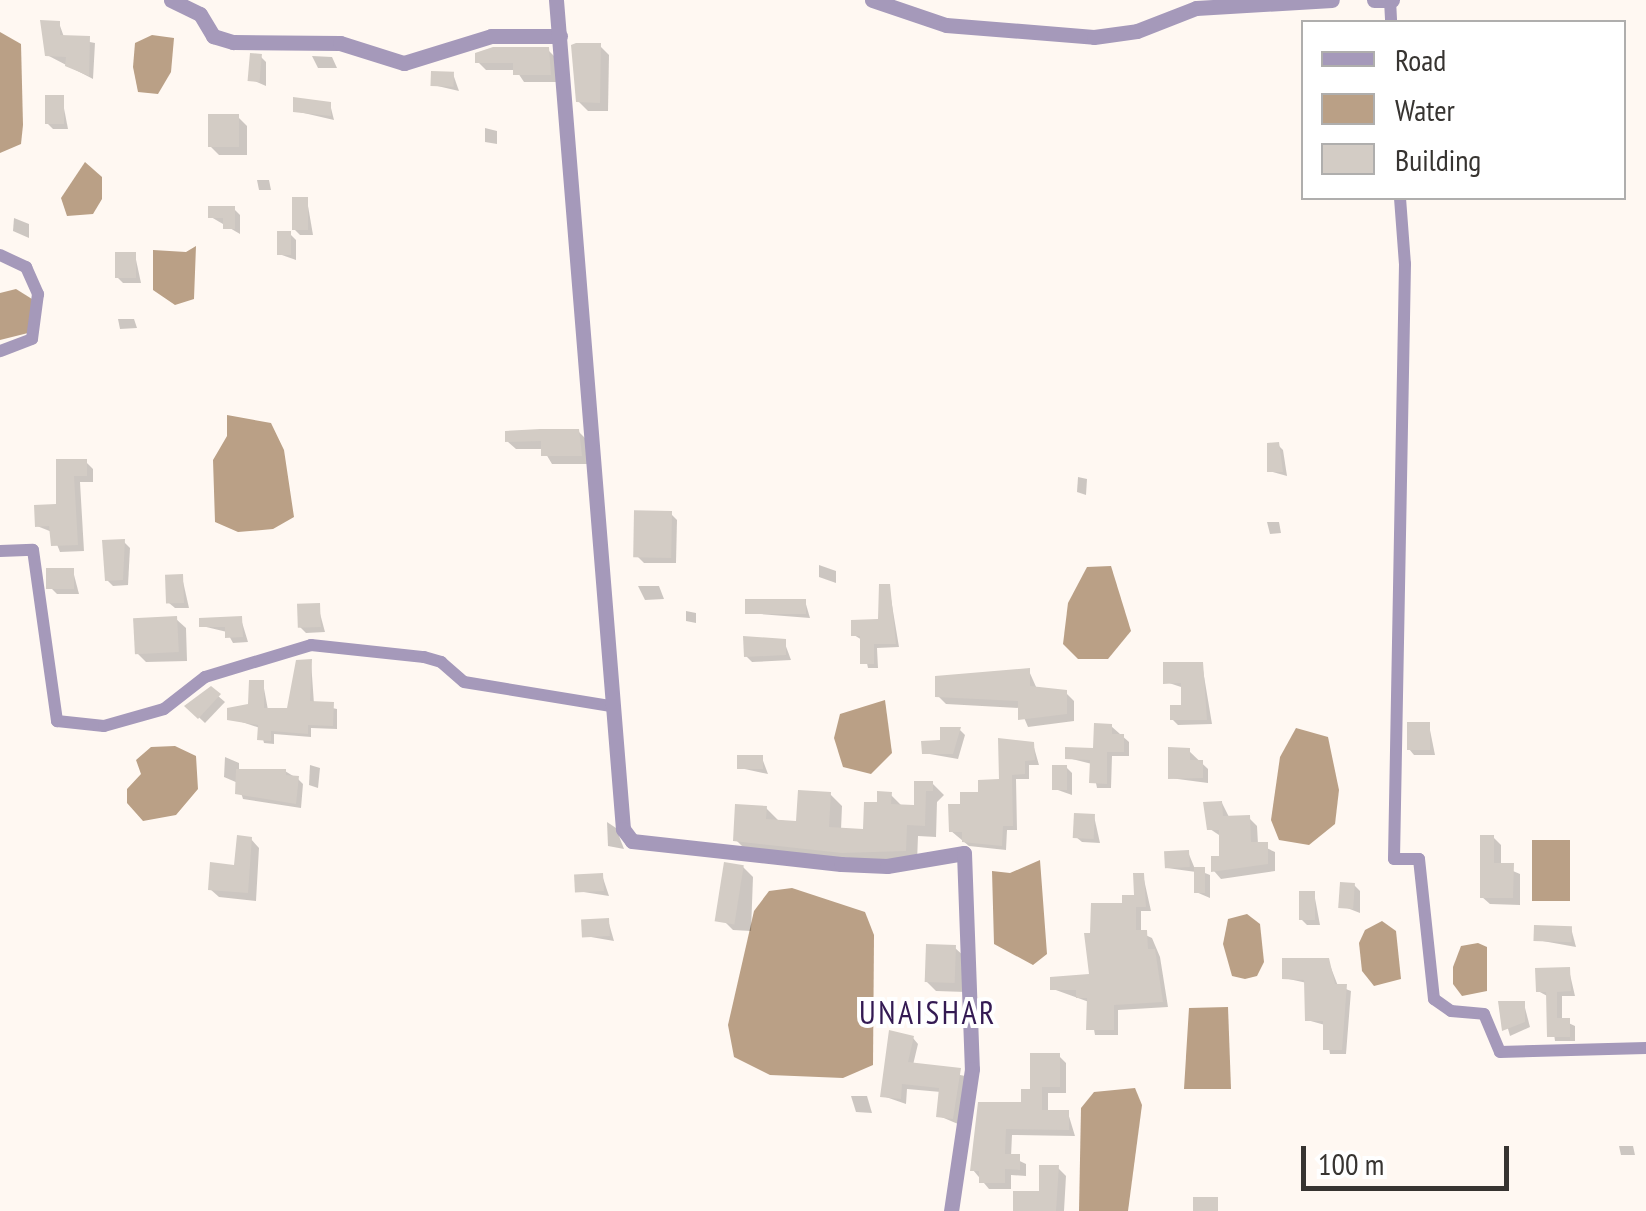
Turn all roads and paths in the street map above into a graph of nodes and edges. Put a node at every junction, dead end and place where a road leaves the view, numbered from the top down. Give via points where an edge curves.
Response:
1 (171, 0) edge
2 (556, 0) edge
3 (872, 0) edge
4 (1332, 0) edge
5 (1374, 0) edge
6 (1391, 0) edge
7 (560, 36) junction
8 (1400, 200) edge
9 (0, 255) edge
10 (0, 351) edge
11 (0, 550) edge
12 (612, 706) junction
13 (1646, 1048) edge
14 (950, 1211) edge

1 - 7 street via 200,14 213,36 233,42 340,43 404,63 490,36
2 - 7 street
3 - 4 street via 946,25 1094,37 1138,31 1196,8
5 - 6 street
7 - 12 street
8 - 13 street via 1405,264 1394,859 1419,859 1434,999 1451,1011 1484,1014 1500,1052
9 - 10 street via 26,267 38,294 32,339
11 - 12 street via 33,550 57,721 104,726 164,709 205,677 312,645 424,657 464,682
12 - 14 street via 618,808 632,842 887,866 964,853 972,1069

